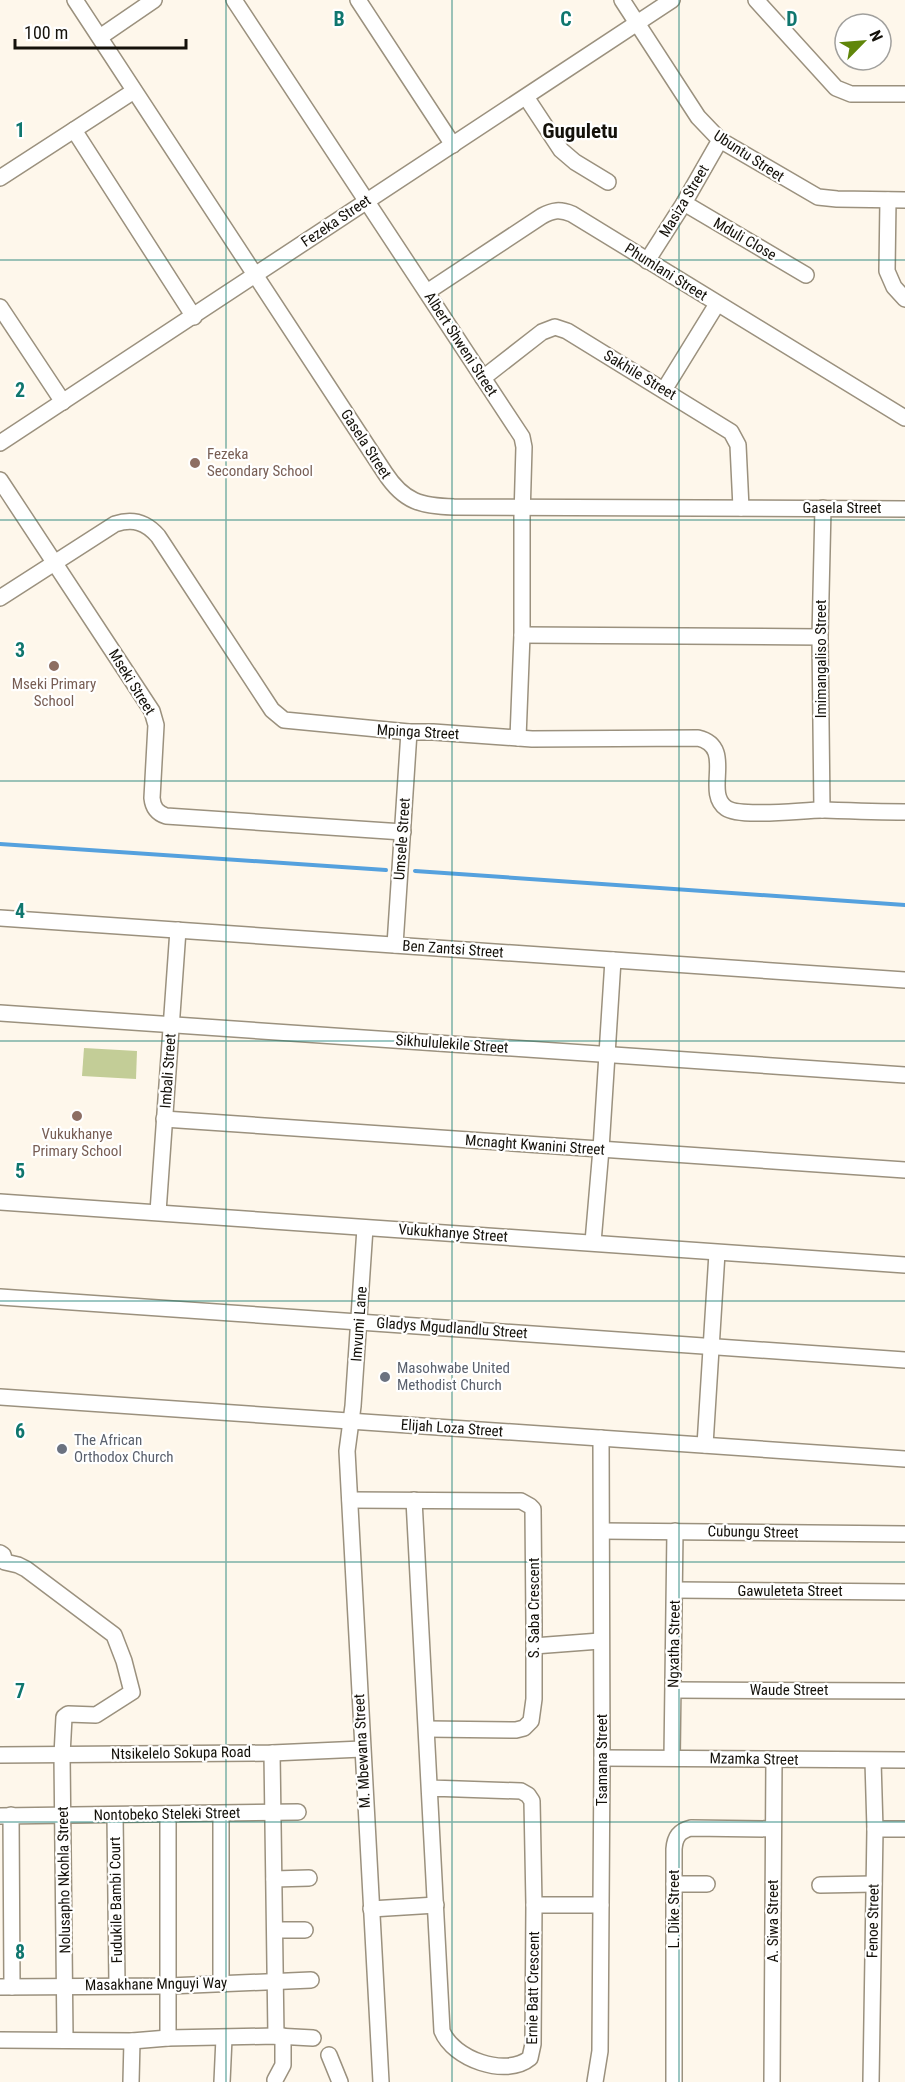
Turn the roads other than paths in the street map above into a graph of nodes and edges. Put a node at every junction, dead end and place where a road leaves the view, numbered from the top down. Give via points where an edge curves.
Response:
1 (75, 0) edge
2 (154, 0) edge
3 (234, 0) edge
4 (358, 0) edge
5 (622, 0) edge
6 (672, 0) edge
7 (756, 0) edge
8 (637, 23) junction
9 (100, 37) junction
10 (134, 91) junction
11 (905, 94) edge
12 (526, 97) junction
13 (74, 130) junction
14 (720, 140) junction
15 (453, 145) junction
16 (0, 178) edge
17 (608, 182) dead end
18 (888, 200) junction
19 (905, 200) edge
20 (367, 201) junction
21 (684, 203) junction
22 (647, 261) junction
23 (256, 274) junction
24 (806, 275) dead end
25 (427, 292) junction
26 (905, 299) edge
27 (717, 304) junction
28 (0, 307) edge
29 (194, 317) junction
30 (483, 378) junction
31 (664, 390) junction
32 (63, 402) junction
33 (905, 418) edge
34 (0, 443) edge
35 (0, 480) edge
36 (522, 507) junction
37 (741, 508) junction
38 (823, 508) junction
39 (905, 509) edge
40 (54, 563) junction
41 (0, 598) edge
42 (522, 635) junction
43 (820, 637) junction
44 (409, 732) junction
45 (518, 738) junction
46 (822, 810) junction
47 (905, 812) edge
48 (403, 832) junction
49 (0, 918) edge
50 (177, 930) junction
51 (395, 945) junction
52 (613, 960) junction
53 (905, 980) edge
54 (0, 1013) edge
55 (172, 1024) junction
56 (606, 1055) junction
57 (905, 1075) edge
58 (164, 1119) junction
59 (601, 1149) junction
60 (905, 1170) edge
61 (0, 1202) edge
62 (158, 1212) junction
63 (365, 1228) junction
64 (593, 1242) junction
65 (717, 1253) junction
66 (905, 1265) edge
67 (0, 1297) edge
68 (359, 1322) junction
69 (711, 1346) junction
70 (905, 1360) edge
71 (0, 1397) edge
72 (350, 1421) junction
73 (601, 1438) junction
74 (705, 1445) junction
75 (905, 1458) edge
76 (350, 1500) junction
77 (414, 1500) junction
78 (602, 1531) junction
79 (675, 1531) junction
80 (905, 1534) edge
81 (0, 1553) edge
82 (675, 1590) junction
83 (905, 1592) edge
84 (600, 1641) junction
85 (534, 1646) junction
86 (674, 1690) junction
87 (905, 1691) edge
88 (427, 1729) junction
89 (362, 1749) junction
90 (272, 1753) junction
91 (0, 1755) edge
92 (62, 1755) junction
93 (672, 1757) junction
94 (602, 1758) junction
95 (774, 1759) junction
96 (905, 1760) edge
97 (873, 1761) junction
98 (430, 1788) junction
99 (272, 1812) junction
100 (298, 1812) dead end
101 (168, 1814) junction
102 (221, 1814) junction
103 (5, 1815) edge
104 (115, 1815) junction
105 (62, 1816) junction
106 (773, 1828) junction
107 (874, 1829) junction
108 (905, 1829) edge
109 (309, 1878) dead end
110 (274, 1879) junction
111 (674, 1884) junction
112 (707, 1884) dead end
113 (874, 1884) junction
114 (820, 1885) dead end
115 (436, 1905) junction
116 (534, 1905) junction
117 (601, 1905) junction
118 (371, 1909) junction
119 (275, 1930) junction
120 (305, 1930) dead end
121 (311, 1980) dead end
122 (274, 1981) junction
123 (221, 1983) junction
124 (117, 1985) junction
125 (66, 1986) junction
126 (169, 1986) junction
127 (6, 1987) edge
128 (279, 2036) junction
129 (313, 2037) dead end
130 (168, 2038) junction
131 (224, 2038) junction
132 (65, 2039) junction
133 (0, 2040) edge
134 (132, 2040) junction
135 (329, 2055) dead end
136 (275, 2080) dead end
137 (131, 2082) edge
138 (222, 2082) edge
139 (340, 2082) edge
140 (381, 2082) edge
141 (595, 2082) edge
142 (674, 2082) edge
143 (772, 2082) edge
144 (871, 2082) edge

1 - 9 street, Gasela Street
2 - 9 street
3 - 20 street, Albert Shweni Street
4 - 15 street
5 - 8 street, Ubuntu Street
6 - 8 street, Fezeka Street
7 - 11 street via 836,88 851,94
8 - 12 street, Fezeka Street
8 - 14 street, Ubuntu Street via 698,117
9 - 10 street, Gasela Street
10 - 13 street
10 - 23 street, Gasela Street
12 - 15 street, Fezeka Street
12 - 17 street via 561,150
13 - 16 street
13 - 29 street
14 - 18 street, Ubuntu Street via 818,197
14 - 21 street, Masiza Street
15 - 20 street, Fezeka Street
18 - 19 street, Ubuntu Street
18 - 26 street via 887,271
20 - 23 street, Fezeka Street
20 - 25 street, Albert Shweni Street
21 - 22 street, Masiza Street
21 - 24 street, Mduli Close
22 - 25 street, Phumlani Street via 572,214 555,210
22 - 27 street, Phumlani Street
23 - 29 street, Fezeka Street
23 - 36 street, Gasela Street via 393,485 410,499 432,506
25 - 30 street, Albert Shweni Street
27 - 31 street
27 - 33 street, Phumlani Street
28 - 32 street
29 - 32 street, Fezeka Street
30 - 31 street, Sakhile Street via 555,327
30 - 36 street, Albert Shweni Street via 522,437
31 - 37 street, Sakhile Street via 724,426 735,438
32 - 34 street, Fezeka Street
35 - 40 street, Mseki Street
36 - 37 street, Gasela Street
36 - 42 street, Albert Shweni Street
37 - 38 street, Gasela Street
38 - 39 street, Gasela Street
38 - 43 street, Imimangaliso Street
40 - 41 street, Mpinga Street
40 - 44 street, Mpinga Street via 115,524 144,524 158,536 279,717 294,722
40 - 48 street, Mseki Street via 152,711 156,725 152,798 160,814
42 - 43 street
42 - 45 street, Albert Shweni Street
43 - 46 street, Imimangaliso Street
44 - 45 street, Mpinga Street
44 - 48 street, Umsele Street
45 - 46 street, Mpinga Street via 705,739 715,748 718,792 728,810
46 - 47 street, Mpinga Street
48 - 51 street, Umsele Street
49 - 50 street, Ben Zantsi Street
50 - 51 street, Ben Zantsi Street
50 - 55 street, Imbali Street
51 - 52 street, Ben Zantsi Street
52 - 53 street, Ben Zantsi Street
52 - 56 street
54 - 55 street, Sikhululekile Street
55 - 56 street, Sikhululekile Street
55 - 58 street, Imbali Street
56 - 57 street, Sikhululekile Street
56 - 59 street
58 - 59 street, Mcnaght Kwanini Street
58 - 62 street, Imbali Street
59 - 60 street, Mcnaght Kwanini Street
59 - 64 street
61 - 62 street, Vukukhanye Street
62 - 63 street, Vukukhanye Street
63 - 64 street, Vukukhanye Street
63 - 68 street, Imvumi Lane
64 - 65 street, Vukukhanye Street
65 - 66 street, Vukukhanye Street
65 - 69 street
67 - 68 street, Gladys Mgudlandlu Street
68 - 69 street, Gladys Mgudlandlu Street
68 - 72 street, Imvumi Lane
69 - 70 street, Gladys Mgudlandlu Street
69 - 74 street
71 - 72 street, Elijah Loza Street
72 - 73 street, Elijah Loza Street
72 - 76 street, M. Mbewana Street
73 - 74 street, Elijah Loza Street
73 - 78 street, Tsamana Street
74 - 75 street, Elijah Loza Street
76 - 77 street, S. Saba Crescent
76 - 89 street, M. Mbewana Street
77 - 85 street, S. Saba Crescent via 521,1501 533,1509
77 - 88 street
78 - 79 street, Cubungu Street
78 - 84 street, Tsamana Street
79 - 80 street, Cubungu Street
79 - 82 street, Ngxatha Street
81 - 92 street, Nolusapho Nkohla Street via 5,1562 26,1569 114,1635 124,1661 132,1692 101,1713 64,1717
82 - 83 street, Gawuleteta Street
82 - 86 street, Ngxatha Street
84 - 85 street
84 - 94 street, Tsamana Street
85 - 88 street, S. Saba Crescent via 533,1712 529,1725 516,1730
86 - 87 street, Waude Street
86 - 93 street, Ngxatha Street
88 - 98 street
89 - 90 street, Ntsikelelo Sokupa Road
89 - 118 street, M. Mbewana Street
90 - 92 street, Ntsikelelo Sokupa Road
90 - 99 street
91 - 92 street, Ntsikelelo Sokupa Road
92 - 105 street, Nolusapho Nkohla Street
93 - 94 street, Mzamka Street
93 - 95 street, Mzamka Street
94 - 117 street, Tsamana Street
95 - 97 street, Mzamka Street
95 - 106 street, A. Siwa Street
96 - 97 street, Mzamka Street
97 - 107 street, Fenoe Street
98 - 115 street, Ernie Batt Crescent
98 - 116 street, Ernie Batt Crescent via 521,1791 530,1797
99 - 100 street, Nontobeko Steleki Street
99 - 102 street, Nontobeko Steleki Street
99 - 110 street
101 - 102 street, Nontobeko Steleki Street
101 - 104 street, Nontobeko Steleki Street
101 - 126 street
102 - 123 street
103 - 105 street, Nontobeko Steleki Street
103 - 127 street
104 - 105 street, Nontobeko Steleki Street
104 - 124 street, Fudukile Bambi Court
105 - 125 street, Nolusapho Nkohla Street
106 - 111 street, L. Dike Street via 695,1827 681,1832 674,1843
106 - 143 street, A. Siwa Street
107 - 108 street
107 - 113 street, Fenoe Street
109 - 110 street
110 - 119 street
111 - 112 street
111 - 142 street, L. Dike Street
113 - 114 street
113 - 144 street, Fenoe Street
115 - 116 street, Ernie Batt Crescent via 444,2035 451,2045 475,2060 506,2066 523,2064 532,2052
115 - 118 street
116 - 117 street
117 - 141 street, Tsamana Street via 600,2051
118 - 140 street, M. Mbewana Street
119 - 120 street
119 - 122 street
121 - 122 street, Masakhane Mnguyi Way
122 - 123 street, Masakhane Mnguyi Way
122 - 128 street
123 - 126 street, Masakhane Mnguyi Way
124 - 125 street, Masakhane Mnguyi Way
124 - 126 street, Masakhane Mnguyi Way
125 - 127 street, Masakhane Mnguyi Way
125 - 132 street, Nolusapho Nkohla Street
126 - 130 street
128 - 129 street
128 - 131 street
128 - 136 street via 283,2065
130 - 131 street
130 - 134 street
131 - 138 street
132 - 133 street
132 - 134 street
134 - 137 street
135 - 139 street

